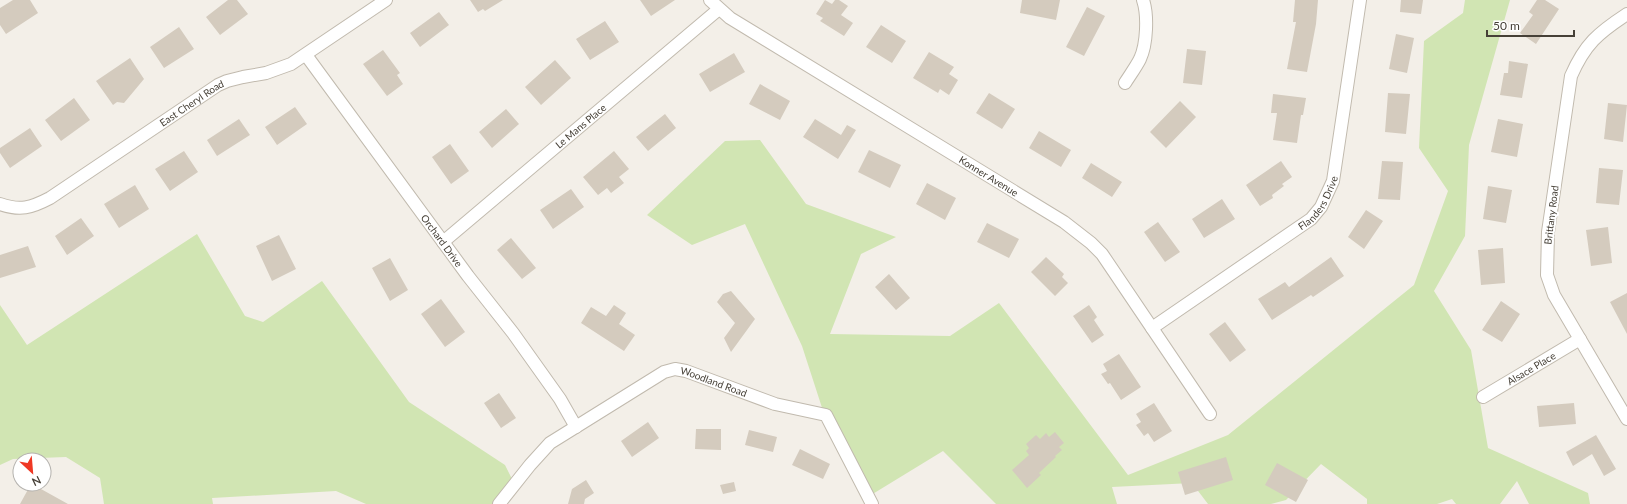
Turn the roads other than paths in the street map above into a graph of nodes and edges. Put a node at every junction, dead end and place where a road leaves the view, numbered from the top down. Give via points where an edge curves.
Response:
1 (386, 0) edge
2 (710, 0) edge
3 (1143, 0) edge
4 (1360, 0) edge
5 (719, 9) junction
6 (1627, 14) edge
7 (306, 55) junction
8 (1125, 83) dead end
9 (0, 204) edge
10 (443, 242) junction
11 (1152, 328) junction
12 (1580, 339) junction
13 (1483, 397) dead end
14 (1210, 414) dead end
15 (1627, 419) edge
16 (576, 427) junction
17 (499, 504) edge
18 (872, 504) edge

1 - 7 street, East Cheryl Road
2 - 5 street, Konner Avenue
3 - 8 street via 1146,34 1141,58
4 - 11 street, Flanders Drive via 1333,181 1321,207 1311,219
5 - 10 street, Le Mans Place
5 - 11 street, Konner Avenue via 1064,222 1102,254
6 - 12 street, Brittany Road via 1596,36 1577,62 1571,76 1549,224 1547,275 1554,295
7 - 9 street, East Cheryl Road via 281,69 243,76 218,86 36,206 20,208
7 - 10 street, Orchard Drive
10 - 16 street, Orchard Drive via 513,333 560,399
11 - 14 street, Konner Avenue
12 - 13 street, Alsace Place
12 - 15 street, Brittany Road
16 - 17 street, Woodland Road via 550,444
16 - 18 street, Woodland Road via 664,372 675,369 775,404 826,415

